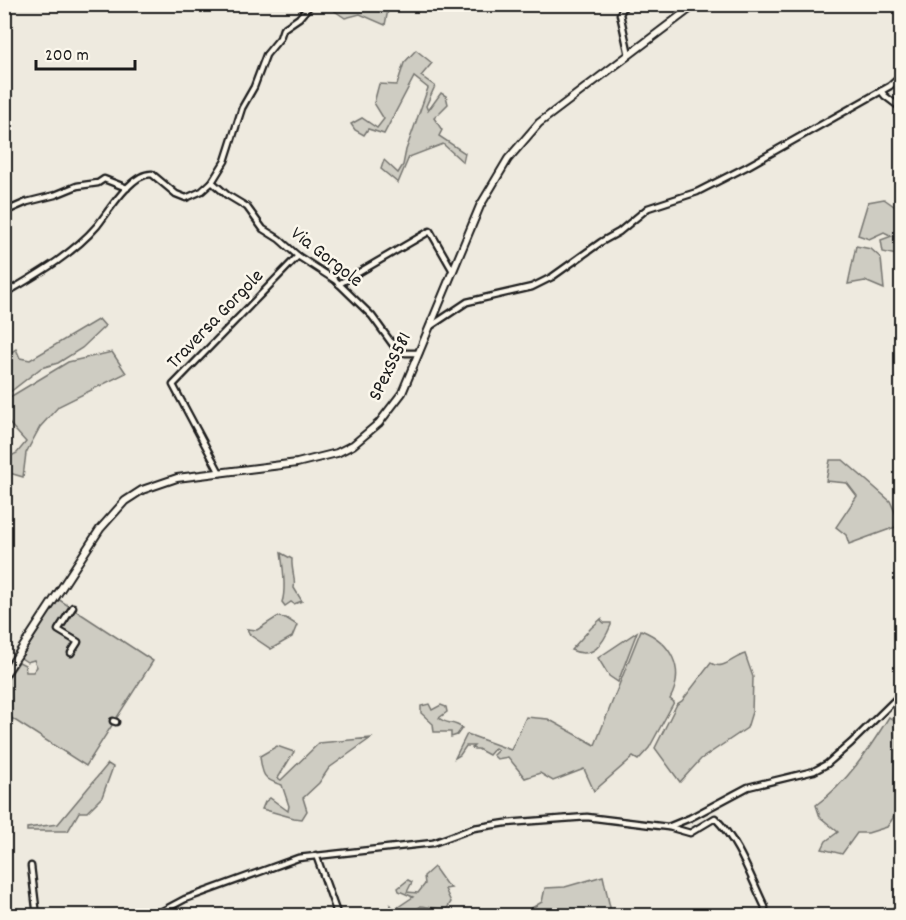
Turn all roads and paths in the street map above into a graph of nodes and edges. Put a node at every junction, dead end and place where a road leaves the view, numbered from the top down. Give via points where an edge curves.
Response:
1 (311, 4) edge
2 (625, 4) edge
3 (696, 4) edge
4 (629, 55) junction
5 (902, 75) edge
6 (881, 91) junction
7 (902, 110) edge
8 (212, 182) junction
9 (127, 188) junction
10 (4, 212) edge
11 (298, 256) junction
12 (453, 271) junction
13 (339, 284) junction
14 (4, 294) edge
15 (429, 327) junction
16 (419, 353) junction
17 (220, 472) junction
18 (73, 607) dead end
19 (71, 653) dead end
20 (4, 676) edge
21 (902, 693) edge
22 (716, 804) junction
23 (715, 818) junction
24 (669, 827) junction
25 (316, 855) junction
26 (31, 866) dead end
27 (902, 911) edge
28 (37, 915) edge
29 (153, 915) edge
30 (338, 915) edge
31 (764, 915) edge
32 (890, 915) edge

1 - 8 street via 283,29 266,55 242,108 225,161
2 - 4 street via 620,14
3 - 4 main road, SPexSS581
4 - 12 main road, SPexSS581 via 539,123 519,146 480,206
5 - 6 street
6 - 7 street
6 - 15 street via 697,192 648,208 620,232 541,283 523,291 467,302
8 - 9 street via 202,192 186,198 149,173
8 - 11 street, Via Gorgole via 247,207 263,229
9 - 10 street via 104,179
9 - 14 street via 94,229 59,259
11 - 13 street, Via Gorgole
11 - 17 street, Traversa Gorgole via 173,385
12 - 13 street via 430,231
12 - 15 main road, SPexSS581
13 - 16 street, Via Gorgole via 372,316 396,349 405,354
15 - 16 main road, SPexSS581
16 - 17 main road, SPexSS581 via 390,411 353,445 297,463
17 - 20 main road, SPexSS581 via 161,482 125,501 100,529
18 - 19 street via 58,630 78,642
21 - 22 street via 827,764 814,771 748,787
22 - 23 street
22 - 24 street
23 - 24 street via 690,833
23 - 31 street via 735,844 765,907
24 - 25 street via 587,817 506,823 474,828 433,843
25 - 29 street via 298,858
25 - 30 street
26 - 28 street
27 - 32 street

